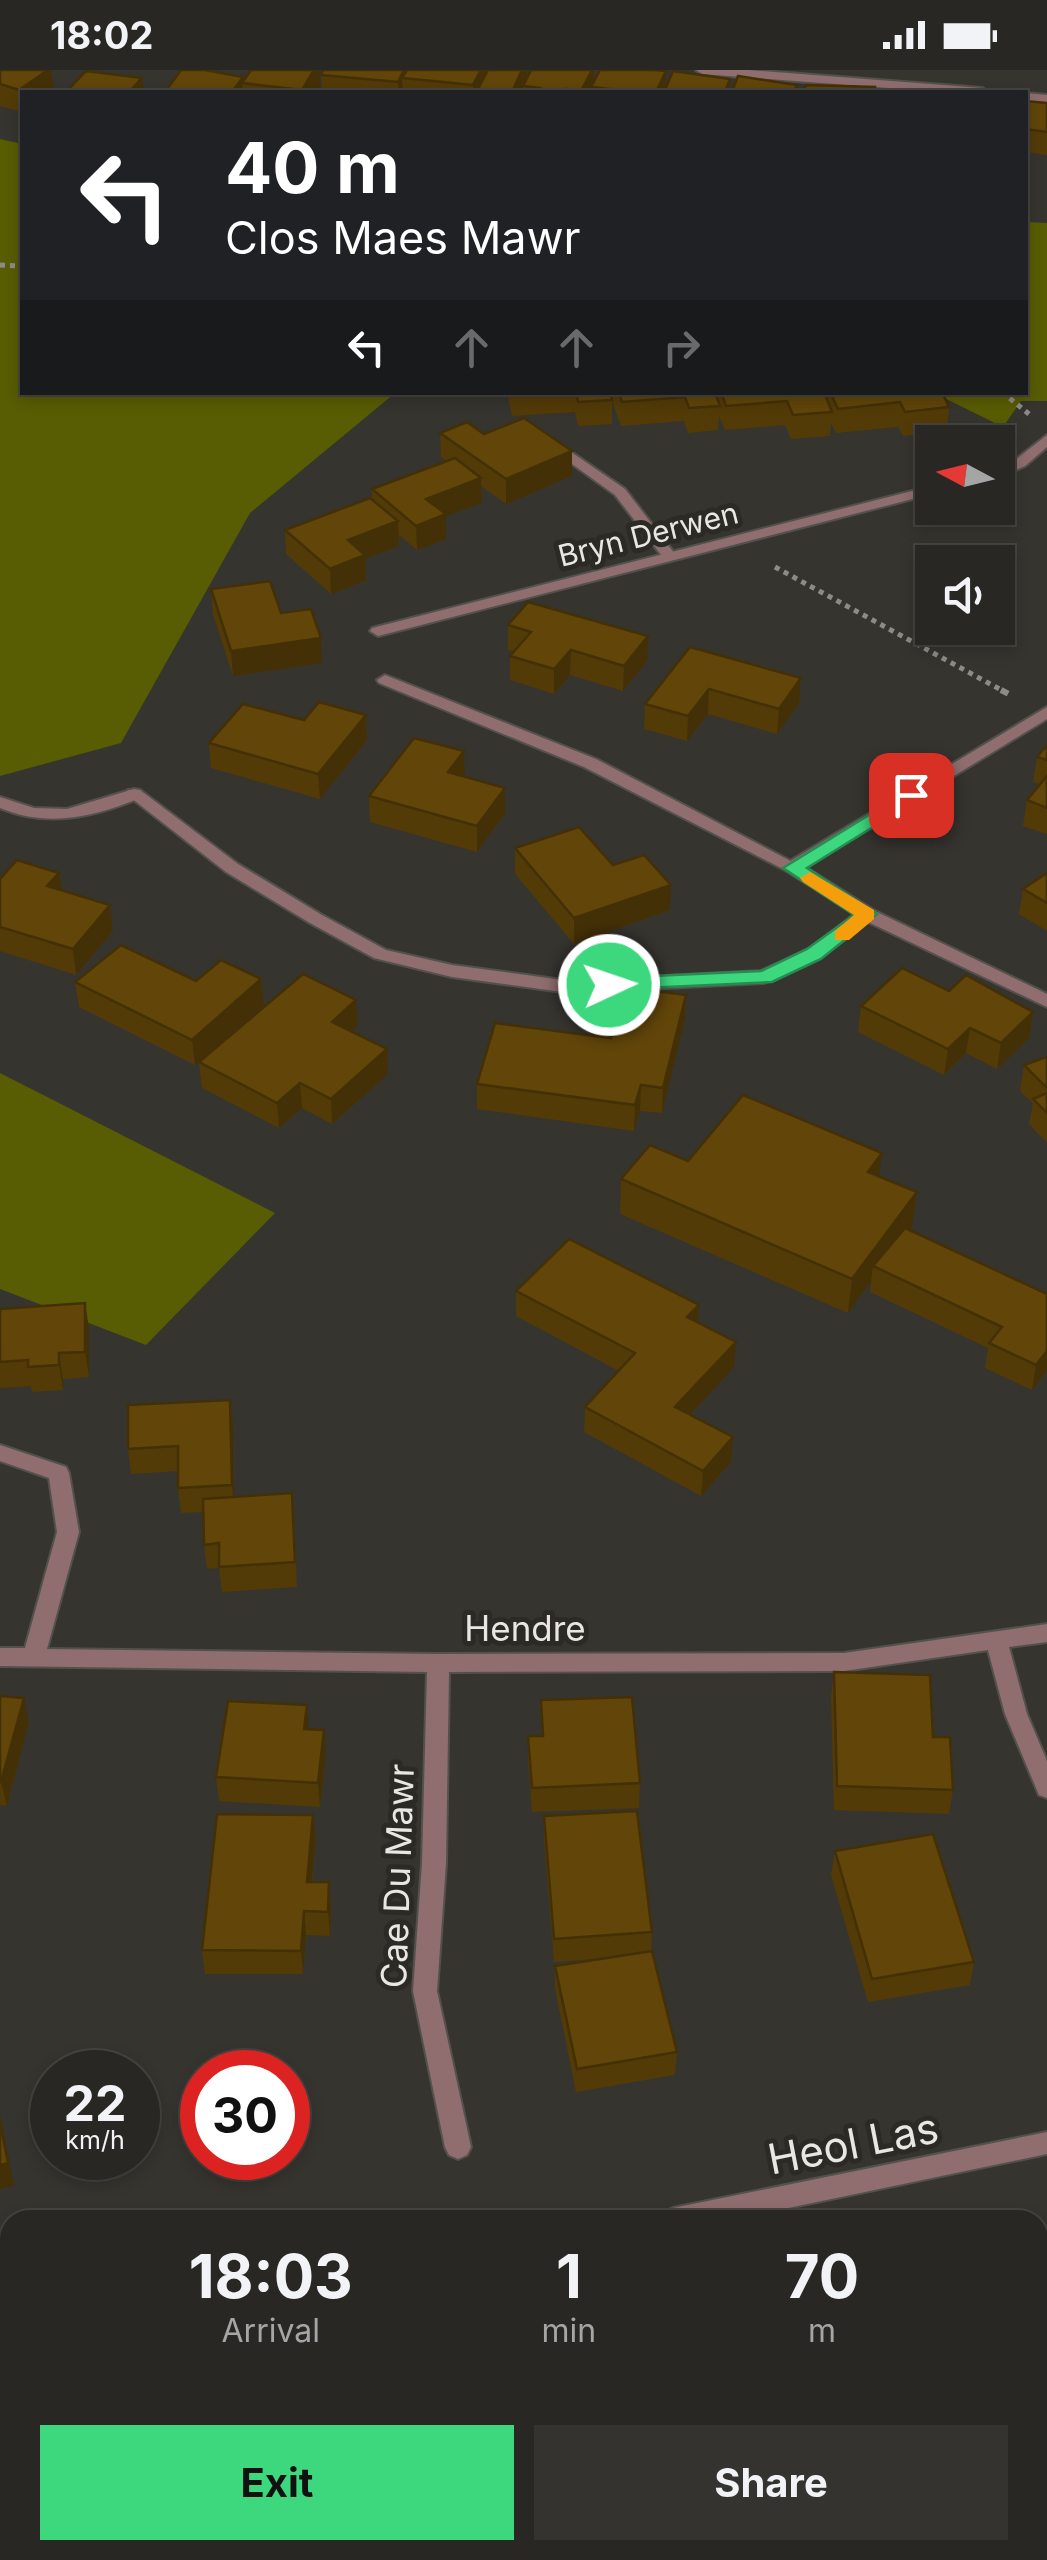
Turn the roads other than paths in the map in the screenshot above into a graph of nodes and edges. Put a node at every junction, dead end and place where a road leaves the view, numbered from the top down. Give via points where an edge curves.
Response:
1 (702, 70) edge
2 (957, 90) edge
3 (1047, 439) edge
4 (554, 445) edge
5 (1015, 466) edge
6 (915, 494) edge
7 (670, 556) junction
8 (378, 631) dead end
9 (386, 680) dead end
10 (1047, 712) edge
11 (0, 802) edge
12 (793, 868) junction
13 (867, 914) junction
14 (1047, 1001) edge
15 (0, 1453) edge
16 (1047, 1632) edge
17 (996, 1640) junction
18 (0, 1657) edge
19 (32, 1659) junction
20 (438, 1663) junction
21 (1047, 1788) edge
22 (1047, 2143) edge
23 (458, 2148) dead end
24 (722, 2210) edge

1 - 2 street
3 - 5 street
4 - 7 street via 620,492
6 - 7 street, Bryn Derwen
7 - 8 street, Bryn Derwen
9 - 12 street via 590,763
10 - 12 street
11 - 13 street via 44,818 134,794 232,868 316,919 380,954 452,971 570,986 764,977 814,954
12 - 13 street
13 - 14 street
15 - 19 street via 59,1472 68,1532
16 - 17 street, Hendre
17 - 20 street, Hendre via 844,1662
17 - 21 street via 1016,1714
18 - 19 street, Hendre
19 - 20 street, Hendre
20 - 23 street, Cae Du Mawr via 425,1991
22 - 24 street, Heol Las

